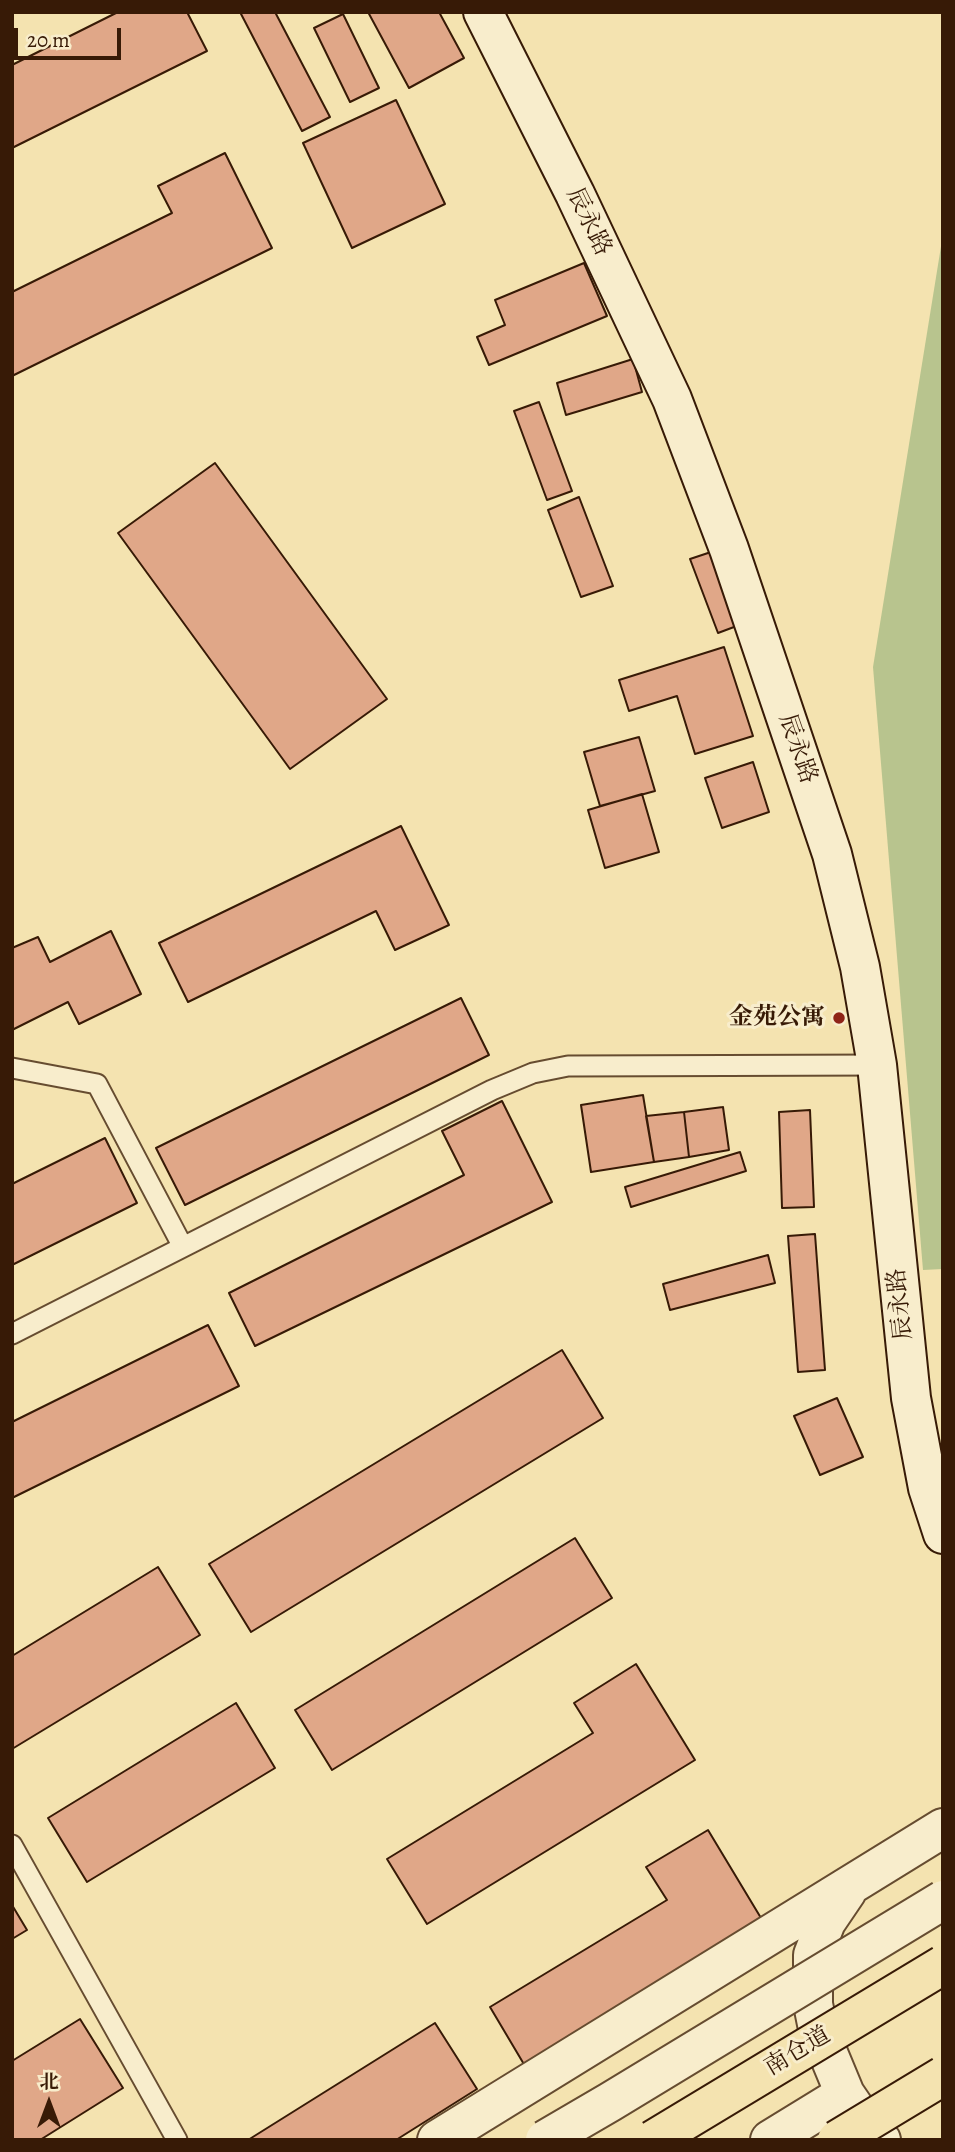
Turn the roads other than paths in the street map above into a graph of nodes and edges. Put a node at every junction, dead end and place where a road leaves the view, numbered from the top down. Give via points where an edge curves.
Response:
1 (483, 12) edge
2 (499, 12) edge
3 (883, 1065) junction
4 (12, 1068) edge
5 (183, 1247) junction
6 (12, 1334) edge
7 (943, 1501) edge
8 (943, 1534) edge
9 (943, 1828) edge
10 (12, 1845) edge
11 (852, 1884) junction
12 (943, 1900) edge
13 (943, 1965) edge
14 (943, 2076) edge
15 (845, 2094) junction
16 (177, 2140) edge
17 (437, 2140) edge
18 (545, 2140) edge
19 (653, 2140) edge
20 (770, 2140) edge
21 (837, 2140) edge
22 (881, 2140) edge

1 - 3 main road, 辰永路 via 672,399 729,549 832,854
2 - 3 main road, 辰永路 via 686,398 715,471 843,853 871,968
3 - 5 lane via 568,1066 533,1073
3 - 7 main road, 辰永路 via 921,1404
3 - 8 main road, 辰永路 via 911,1398 928,1488
4 - 5 lane via 97,1084
5 - 6 lane
9 - 11 main road
10 - 16 lane
11 - 15 main road via 825,1922 813,1955 818,2029
11 - 17 main road
12 - 18 main road, bridge
13 - 19 highway, 南仓道, bridge
14 - 21 highway, bridge
15 - 20 main road
15 - 22 main road

